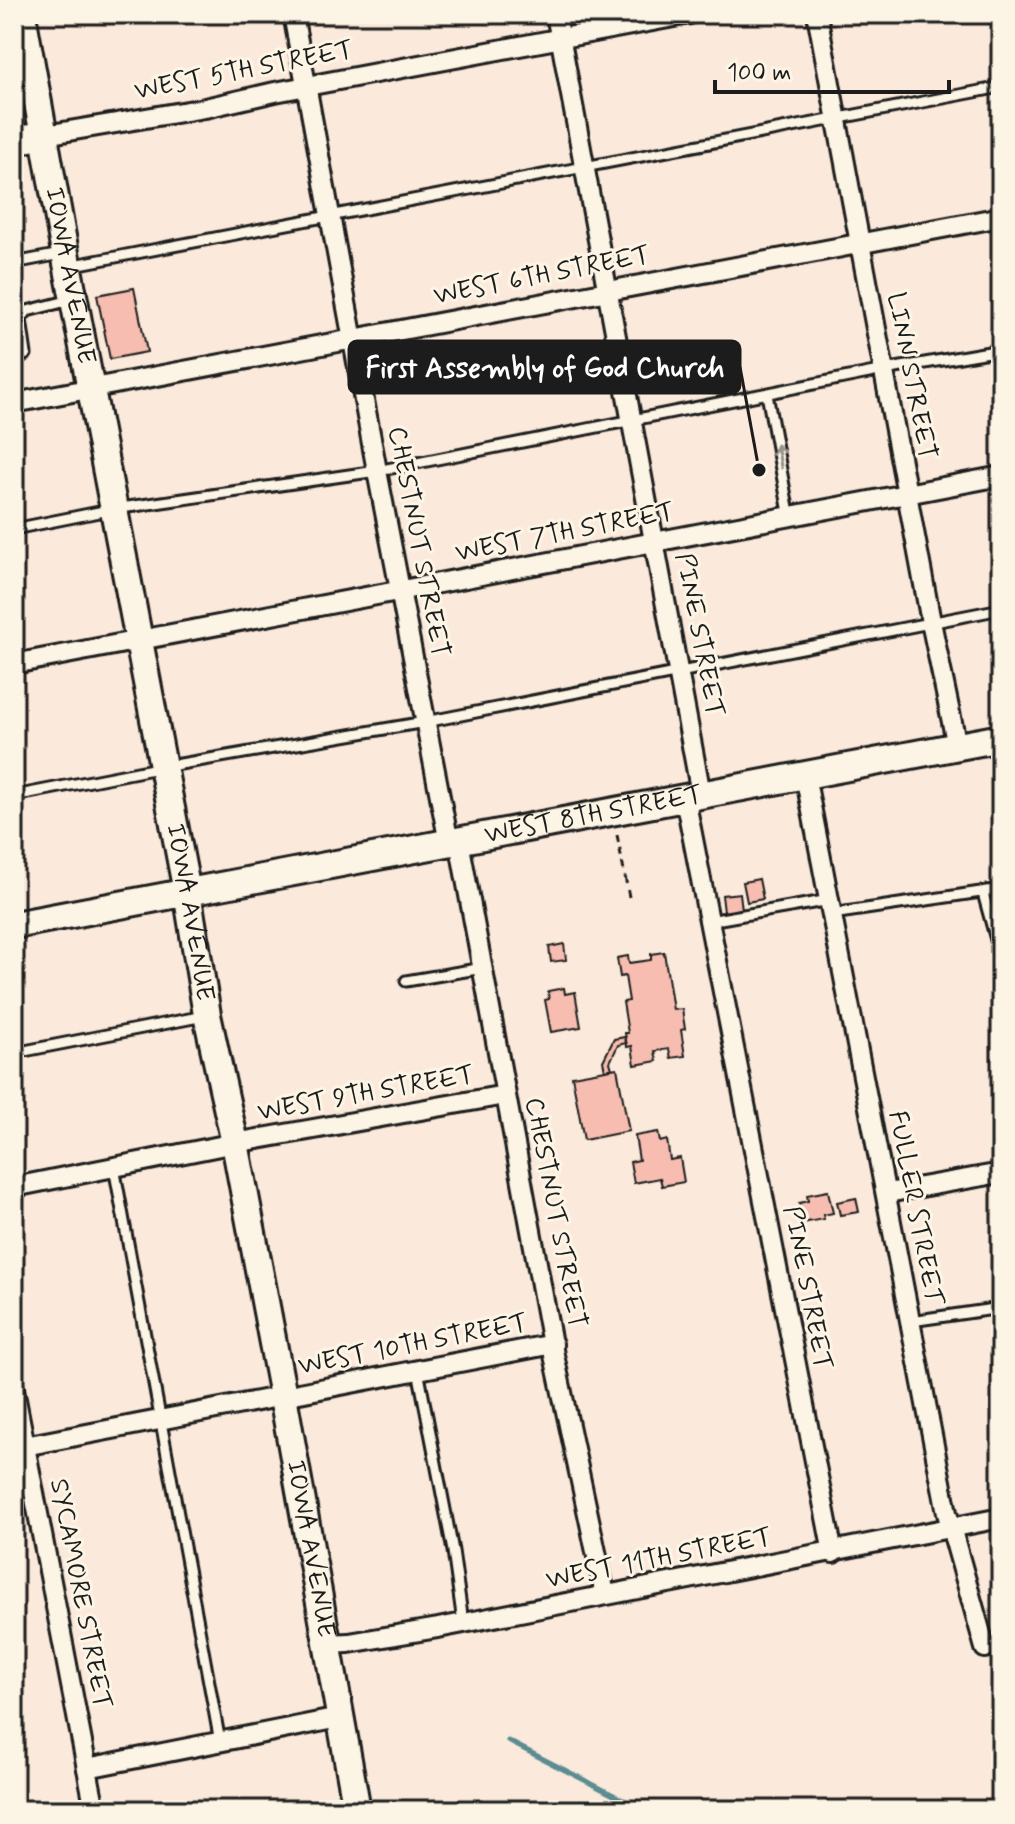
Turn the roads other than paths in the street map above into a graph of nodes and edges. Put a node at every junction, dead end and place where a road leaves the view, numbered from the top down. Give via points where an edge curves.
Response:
1 (22, 14) edge
2 (293, 14) edge
3 (556, 14) edge
4 (690, 14) edge
5 (817, 14) edge
6 (560, 39) junction
7 (306, 86) junction
8 (1001, 87) edge
9 (836, 119) junction
10 (45, 135) junction
11 (14, 141) edge
12 (583, 167) junction
13 (330, 216) junction
14 (1001, 217) edge
15 (860, 242) junction
16 (66, 260) junction
17 (14, 263) edge
18 (608, 290) junction
19 (74, 299) junction
20 (354, 339) junction
21 (1001, 350) edge
22 (14, 361) edge
23 (884, 370) junction
24 (92, 387) junction
25 (767, 394) junction
26 (14, 403) edge
27 (632, 420) junction
28 (377, 471) junction
29 (1001, 476) edge
30 (907, 494) junction
31 (114, 509) junction
32 (790, 518) junction
33 (14, 529) edge
34 (655, 542) junction
35 (401, 590) junction
36 (1001, 609) edge
37 (931, 622) junction
38 (139, 640) junction
39 (14, 664) edge
40 (679, 674) junction
41 (425, 722) junction
42 (1001, 738) edge
43 (957, 746) junction
44 (163, 767) junction
45 (805, 775) junction
46 (14, 796) edge
47 (693, 796) junction
48 (454, 842) junction
49 (1001, 889) edge
50 (187, 892) junction
51 (983, 893) junction
52 (831, 907) junction
53 (709, 921) junction
54 (14, 925) edge
55 (1001, 958) edge
56 (483, 968) junction
57 (406, 981) dead end
58 (207, 1015) junction
59 (14, 1053) edge
60 (505, 1095) junction
61 (235, 1143) junction
62 (114, 1167) junction
63 (1001, 1173) edge
64 (14, 1187) edge
65 (887, 1193) junction
66 (1001, 1308) edge
67 (911, 1321) junction
68 (553, 1344) junction
69 (418, 1370) junction
70 (14, 1389) edge
71 (283, 1396) junction
72 (160, 1420) junction
73 (19, 1447) edge
74 (1001, 1518) edge
75 (952, 1529) junction
76 (833, 1553) junction
77 (605, 1594) junction
78 (463, 1622) junction
79 (327, 1644) junction
80 (985, 1648) dead end
81 (339, 1718) junction
82 (220, 1742) junction
83 (87, 1768) junction
84 (95, 1810) edge
85 (357, 1810) edge

1 - 10 street, IOWA AVENUE
2 - 7 street, CHESTNUT STREET
3 - 6 street, PINE STREET
4 - 6 street, WEST 5TH STREET
5 - 9 street, LINN STREET
6 - 7 street, WEST 5TH STREET
6 - 12 street, PINE STREET
7 - 10 street, WEST 5TH STREET
7 - 13 street, CHESTNUT STREET
8 - 9 lane
9 - 12 lane
9 - 15 street, LINN STREET
10 - 11 street
10 - 16 street, IOWA AVENUE
12 - 13 lane
12 - 18 street, PINE STREET
13 - 16 lane
13 - 20 street, CHESTNUT STREET
14 - 15 street, WEST 6TH STREET
15 - 18 street, WEST 6TH STREET
15 - 23 street, LINN STREET
16 - 17 lane
16 - 19 street, IOWA AVENUE
18 - 20 street, WEST 6TH STREET
18 - 27 street, PINE STREET
19 - 22 lane via 27,311 21,319 26,354
19 - 24 street, IOWA AVENUE
20 - 24 street, WEST 6TH STREET
20 - 28 street, CHESTNUT STREET
21 - 23 lane
23 - 25 lane
23 - 30 street, LINN STREET
24 - 26 street, WEST 6TH STREET
24 - 31 street, IOWA AVENUE
25 - 27 lane
32 -> 25 lane
27 - 28 lane
27 - 34 street, PINE STREET
28 - 31 lane
28 - 35 street, CHESTNUT STREET
29 - 30 street, WEST 7TH STREET
30 - 32 street, WEST 7TH STREET
30 - 37 street, LINN STREET
31 - 33 lane
31 - 38 street, IOWA AVENUE
32 - 34 street, WEST 7TH STREET
34 - 35 street, WEST 7TH STREET
34 - 40 street, PINE STREET
35 - 38 street, WEST 7TH STREET
35 - 41 street, CHESTNUT STREET
36 - 37 lane
37 - 40 lane
37 - 43 street, LINN STREET
38 - 39 street, WEST 7TH STREET
38 - 44 street, IOWA AVENUE
40 - 41 lane
40 - 47 street, PINE STREET
41 - 44 lane
41 - 48 street, CHESTNUT STREET
42 - 43 street, WEST 8TH STREET
43 - 45 street, WEST 8TH STREET
44 - 46 lane
44 - 50 street, IOWA AVENUE
45 - 47 street, WEST 8TH STREET
45 - 52 street, FULLER STREET
47 - 48 street, WEST 8TH STREET
47 - 53 street, PINE STREET
48 - 50 street, WEST 8TH STREET
48 - 56 street, CHESTNUT STREET
49 - 51 lane
50 - 54 street, WEST 8TH STREET
50 - 58 street, IOWA AVENUE
51 - 52 lane
51 - 55 lane
52 - 53 lane
52 - 65 street, FULLER STREET
53 - 76 street, PINE STREET
56 - 57 lane
56 - 60 street, CHESTNUT STREET
58 - 59 lane
58 - 61 street, IOWA AVENUE
60 - 61 street, WEST 9TH STREET
60 - 68 street, CHESTNUT STREET
61 - 62 street, WEST 9TH STREET
61 - 71 street, IOWA AVENUE
62 - 64 street, WEST 9TH STREET
62 - 72 lane
63 - 65 street
65 - 67 street, FULLER STREET
66 - 67 lane
67 - 75 street, FULLER STREET
68 - 69 street, WEST 10TH STREET
68 - 77 street, CHESTNUT STREET
69 - 71 street, WEST 10TH STREET
69 - 78 lane
70 - 73 street, SYCAMORE STREET
71 - 72 street, WEST 10TH STREET
71 - 79 street, IOWA AVENUE
72 - 73 street, WEST 10TH STREET
72 - 82 lane
73 - 83 street, SYCAMORE STREET
74 - 75 street, WEST 11TH STREET
75 - 76 street, WEST 11TH STREET
75 - 80 street, FULLER STREET
76 - 77 street, WEST 11TH STREET
77 - 78 street, WEST 11TH STREET
78 - 79 street, WEST 11TH STREET
79 - 81 street, IOWA AVENUE
81 - 82 street
81 - 85 street, IOWA AVENUE
82 - 83 street
83 - 84 street, SYCAMORE STREET

